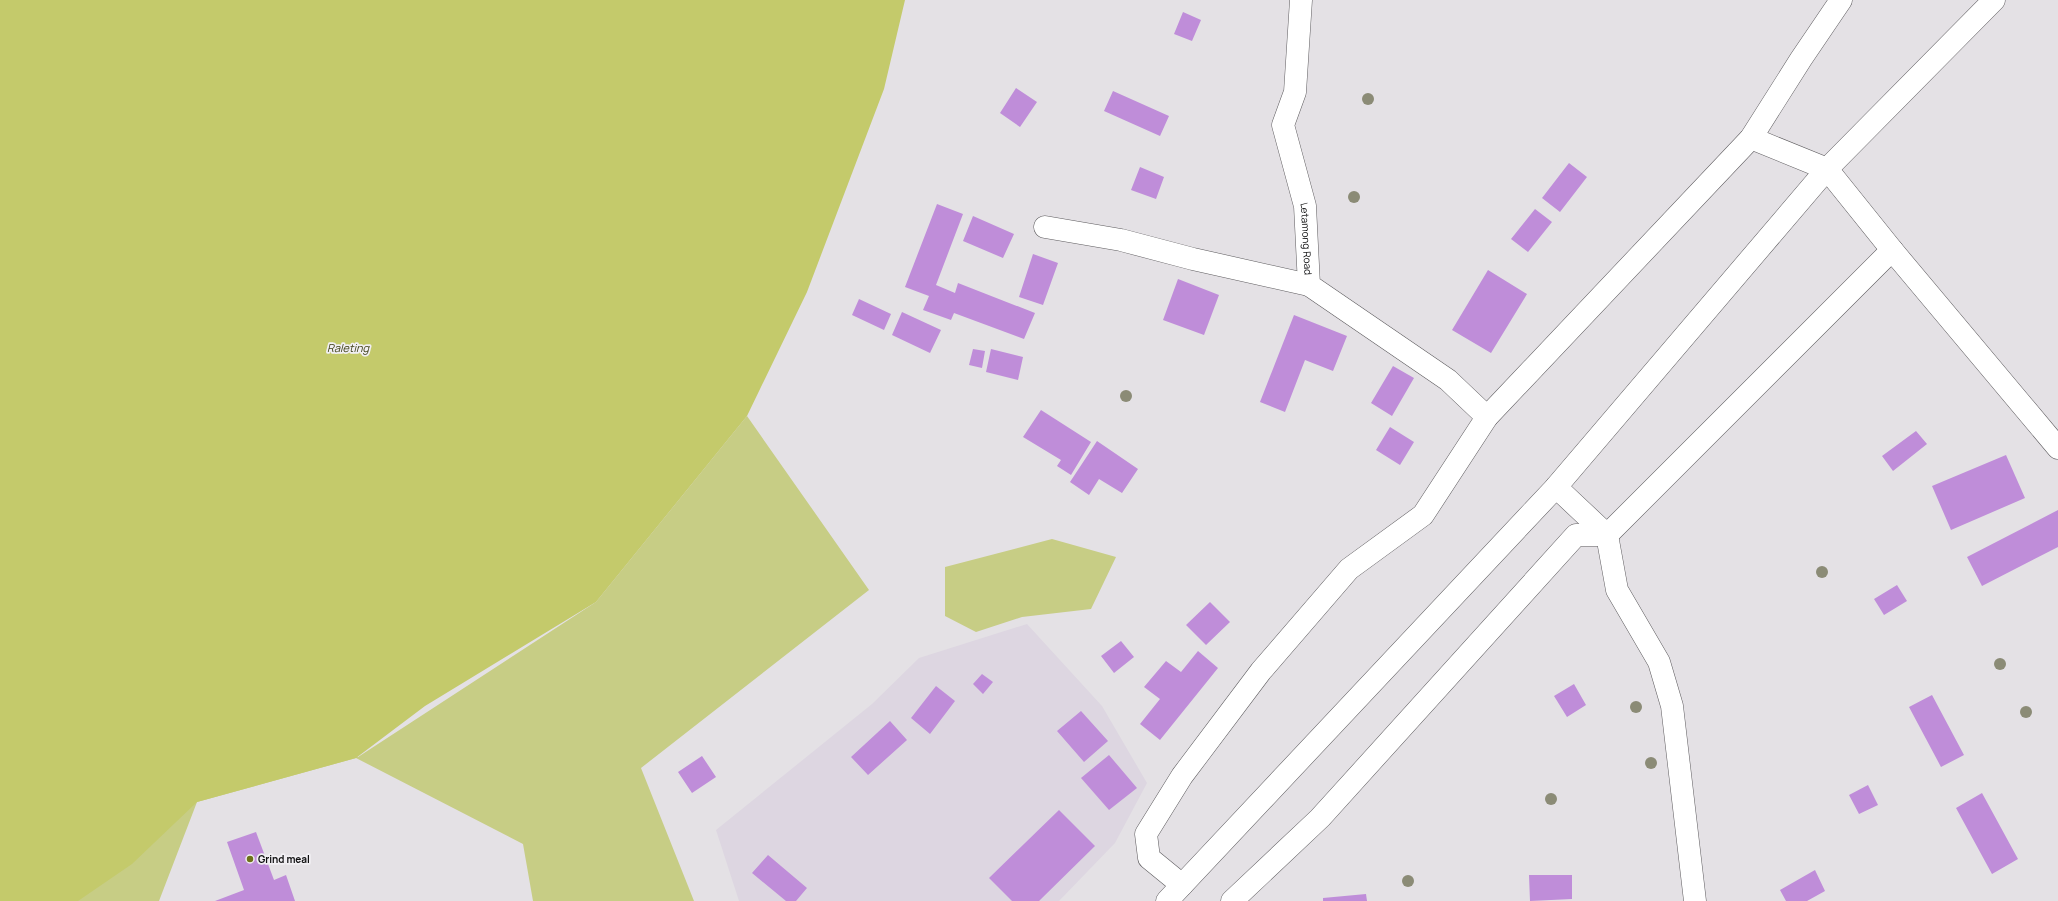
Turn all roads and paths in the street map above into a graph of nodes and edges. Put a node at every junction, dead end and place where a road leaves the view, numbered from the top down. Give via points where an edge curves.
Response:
1 (1301, 0) edge
2 (1841, 0) edge
3 (1994, 0) edge
4 (1751, 138) junction
5 (1827, 169) junction
6 (1045, 227) dead end
7 (1892, 250) junction
8 (1308, 285) junction
9 (1487, 417) junction
10 (2058, 448) edge
11 (1556, 487) junction
12 (1607, 535) junction
13 (1182, 885) junction
14 (1167, 901) edge
15 (1232, 901) edge
16 (1695, 901) edge

1 - 8 street, Letamong Road via 1295,92 1283,125 1305,206
2 - 4 street
3 - 5 street
4 - 5 street
4 - 9 street
5 - 7 street
5 - 11 street
6 - 8 street via 1122,240
7 - 10 street
7 - 12 street
8 - 9 street, Letamong Road via 1448,380
9 - 13 street via 1424,515 1349,569 1261,671 1182,776 1146,834 1149,858
11 - 12 street
11 - 13 street
12 - 15 street via 1576,535 1320,818
12 - 16 street via 1616,590 1659,662 1672,706
13 - 14 street

